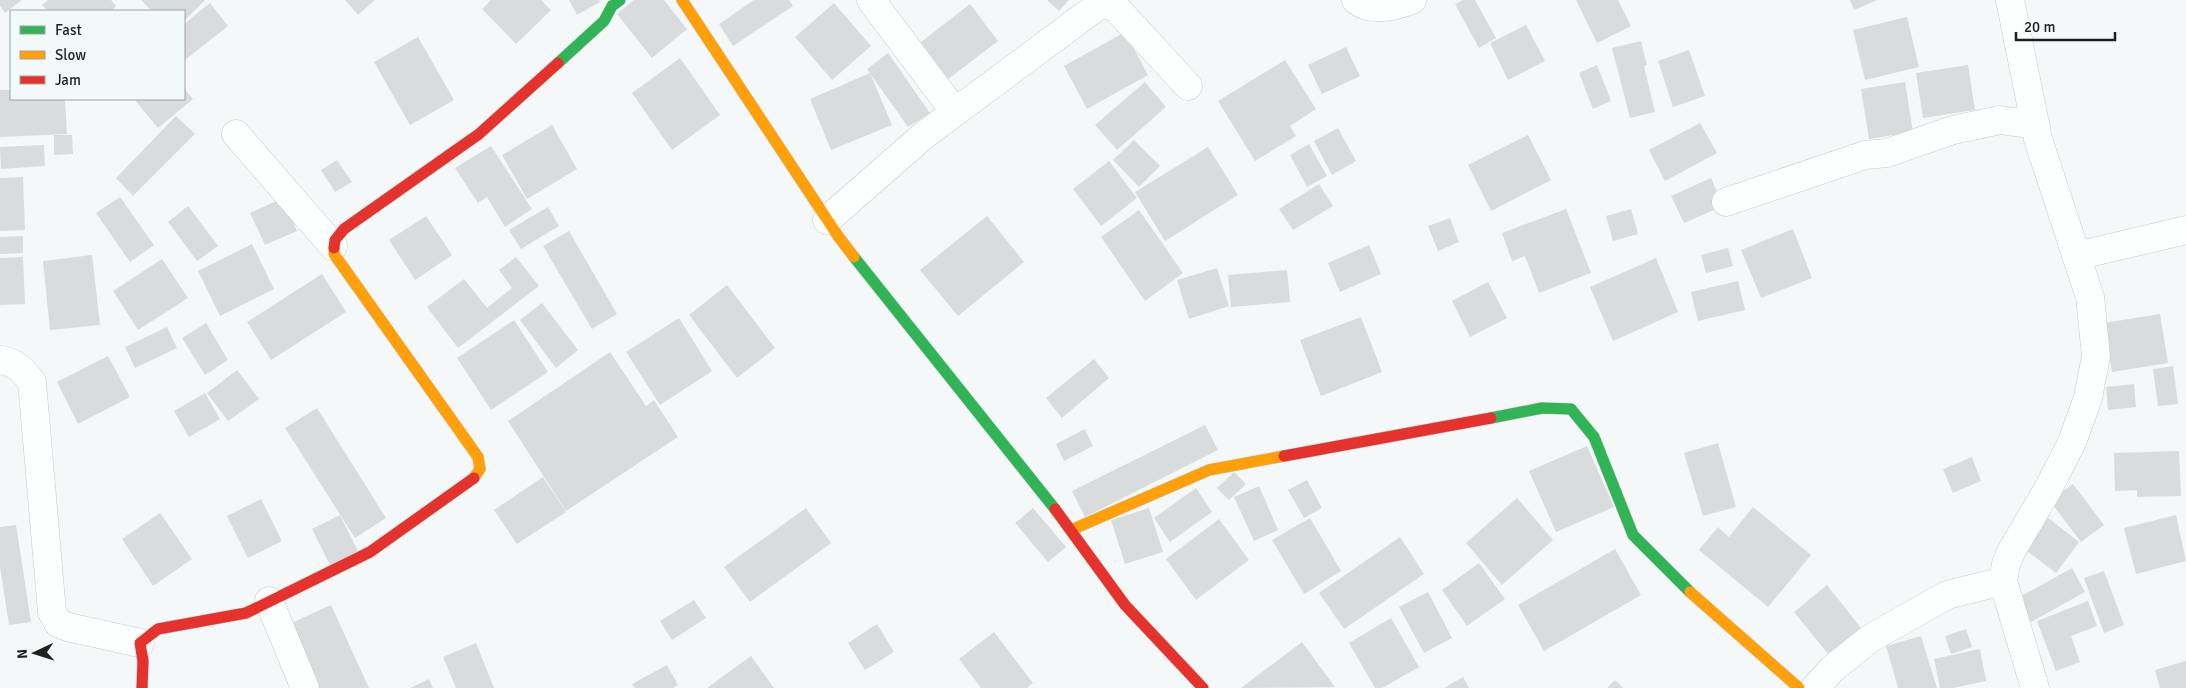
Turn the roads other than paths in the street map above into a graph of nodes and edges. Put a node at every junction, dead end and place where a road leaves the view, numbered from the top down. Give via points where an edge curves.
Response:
1 (620, 0) edge
2 (682, 0) edge
3 (871, 0) edge
4 (1356, 0) edge
5 (1412, 0) edge
6 (2010, 0) edge
7 (1188, 86) dead end
8 (955, 112) junction
9 (2036, 125) junction
10 (236, 134) dead end
11 (1726, 202) dead end
12 (827, 220) junction
13 (2186, 230) edge
14 (332, 246) junction
15 (2076, 256) junction
16 (0, 360) edge
17 (1071, 530) junction
18 (2003, 581) junction
19 (269, 601) junction
20 (140, 643) junction
21 (142, 688) edge
22 (305, 688) edge
23 (1202, 688) edge
24 (1799, 688) edge
25 (1815, 688) edge
26 (2034, 688) edge

1 - 14 street via 612,6 604,21 479,134 344,229
2 - 12 street
3 - 8 street
4 - 5 street via 1373,8
6 - 9 street
7 - 8 street via 1116,8 1099,5
8 - 12 street
9 - 11 street via 2000,120 1953,130 1887,153 1865,154
9 - 15 street
10 - 14 street
12 - 17 street
13 - 15 street
14 - 19 street via 334,254 478,457 480,469 472,480 370,552
15 - 18 street via 2090,297 2096,356 2088,398 2072,442 2012,550
16 - 20 street via 11,362 32,382 52,612 58,623 68,627
17 - 23 street via 1125,605
17 - 24 street via 1209,470 1542,408 1571,410 1594,437 1633,535 1702,604
18 - 25 street via 1947,596 1871,638 1832,669
18 - 26 street
19 - 20 street via 246,613 158,629
19 - 22 street
20 - 21 street

